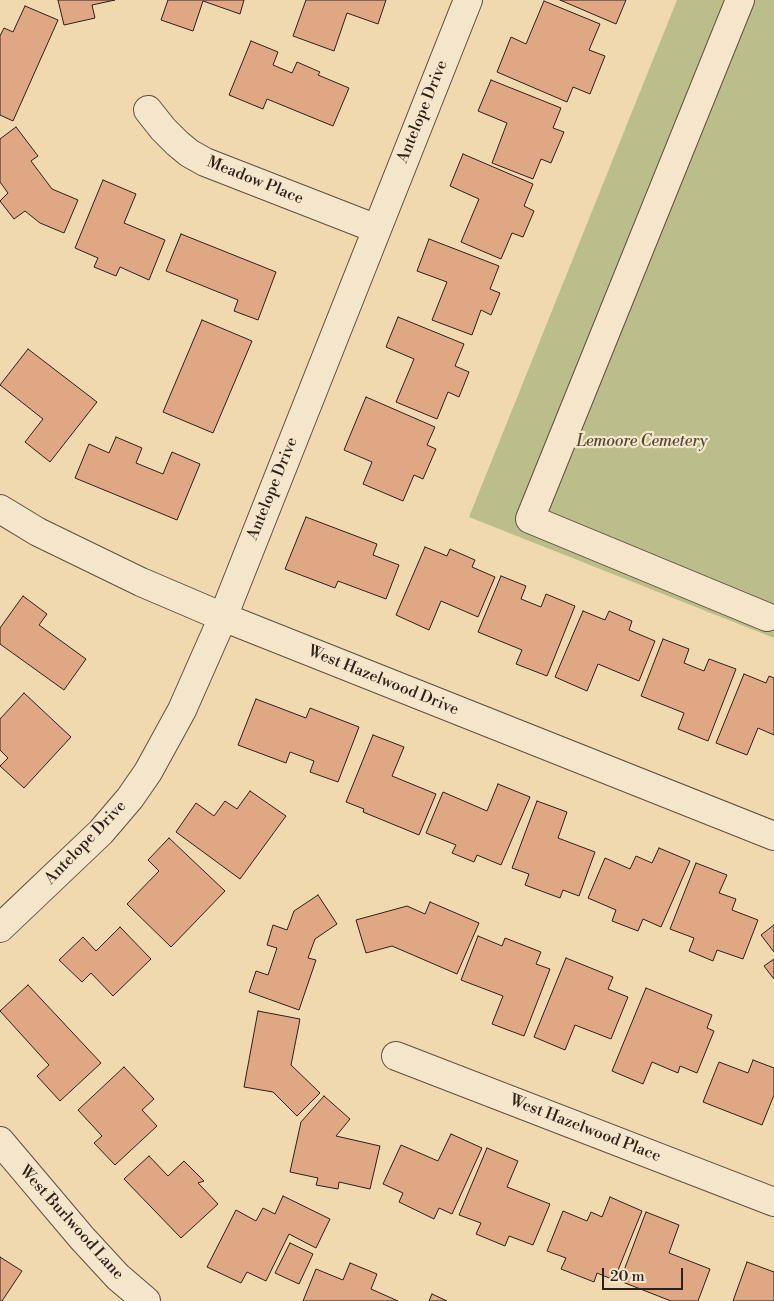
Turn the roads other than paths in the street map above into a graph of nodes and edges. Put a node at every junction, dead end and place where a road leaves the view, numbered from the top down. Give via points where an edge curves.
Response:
1 (468, 0) edge
2 (740, 0) edge
3 (148, 110) dead end
4 (377, 228) junction
5 (0, 509) edge
6 (772, 612) edge
7 (222, 617) junction
8 (774, 836) edge
9 (0, 928) edge
10 (396, 1056) dead end
11 (0, 1141) edge
12 (774, 1202) edge
13 (146, 1301) edge

1 - 4 street, Antelope Drive
2 - 6 street via 530,519
3 - 4 street, Meadow Place via 177,143 205,162
4 - 7 street, Antelope Drive
5 - 7 street, West Hazelwood Drive via 46,537
7 - 8 street, West Hazelwood Drive
7 - 9 street, Antelope Drive via 182,710 130,798 101,832
10 - 12 street, West Hazelwood Place
11 - 13 street, West Burlwood Lane via 118,1277

